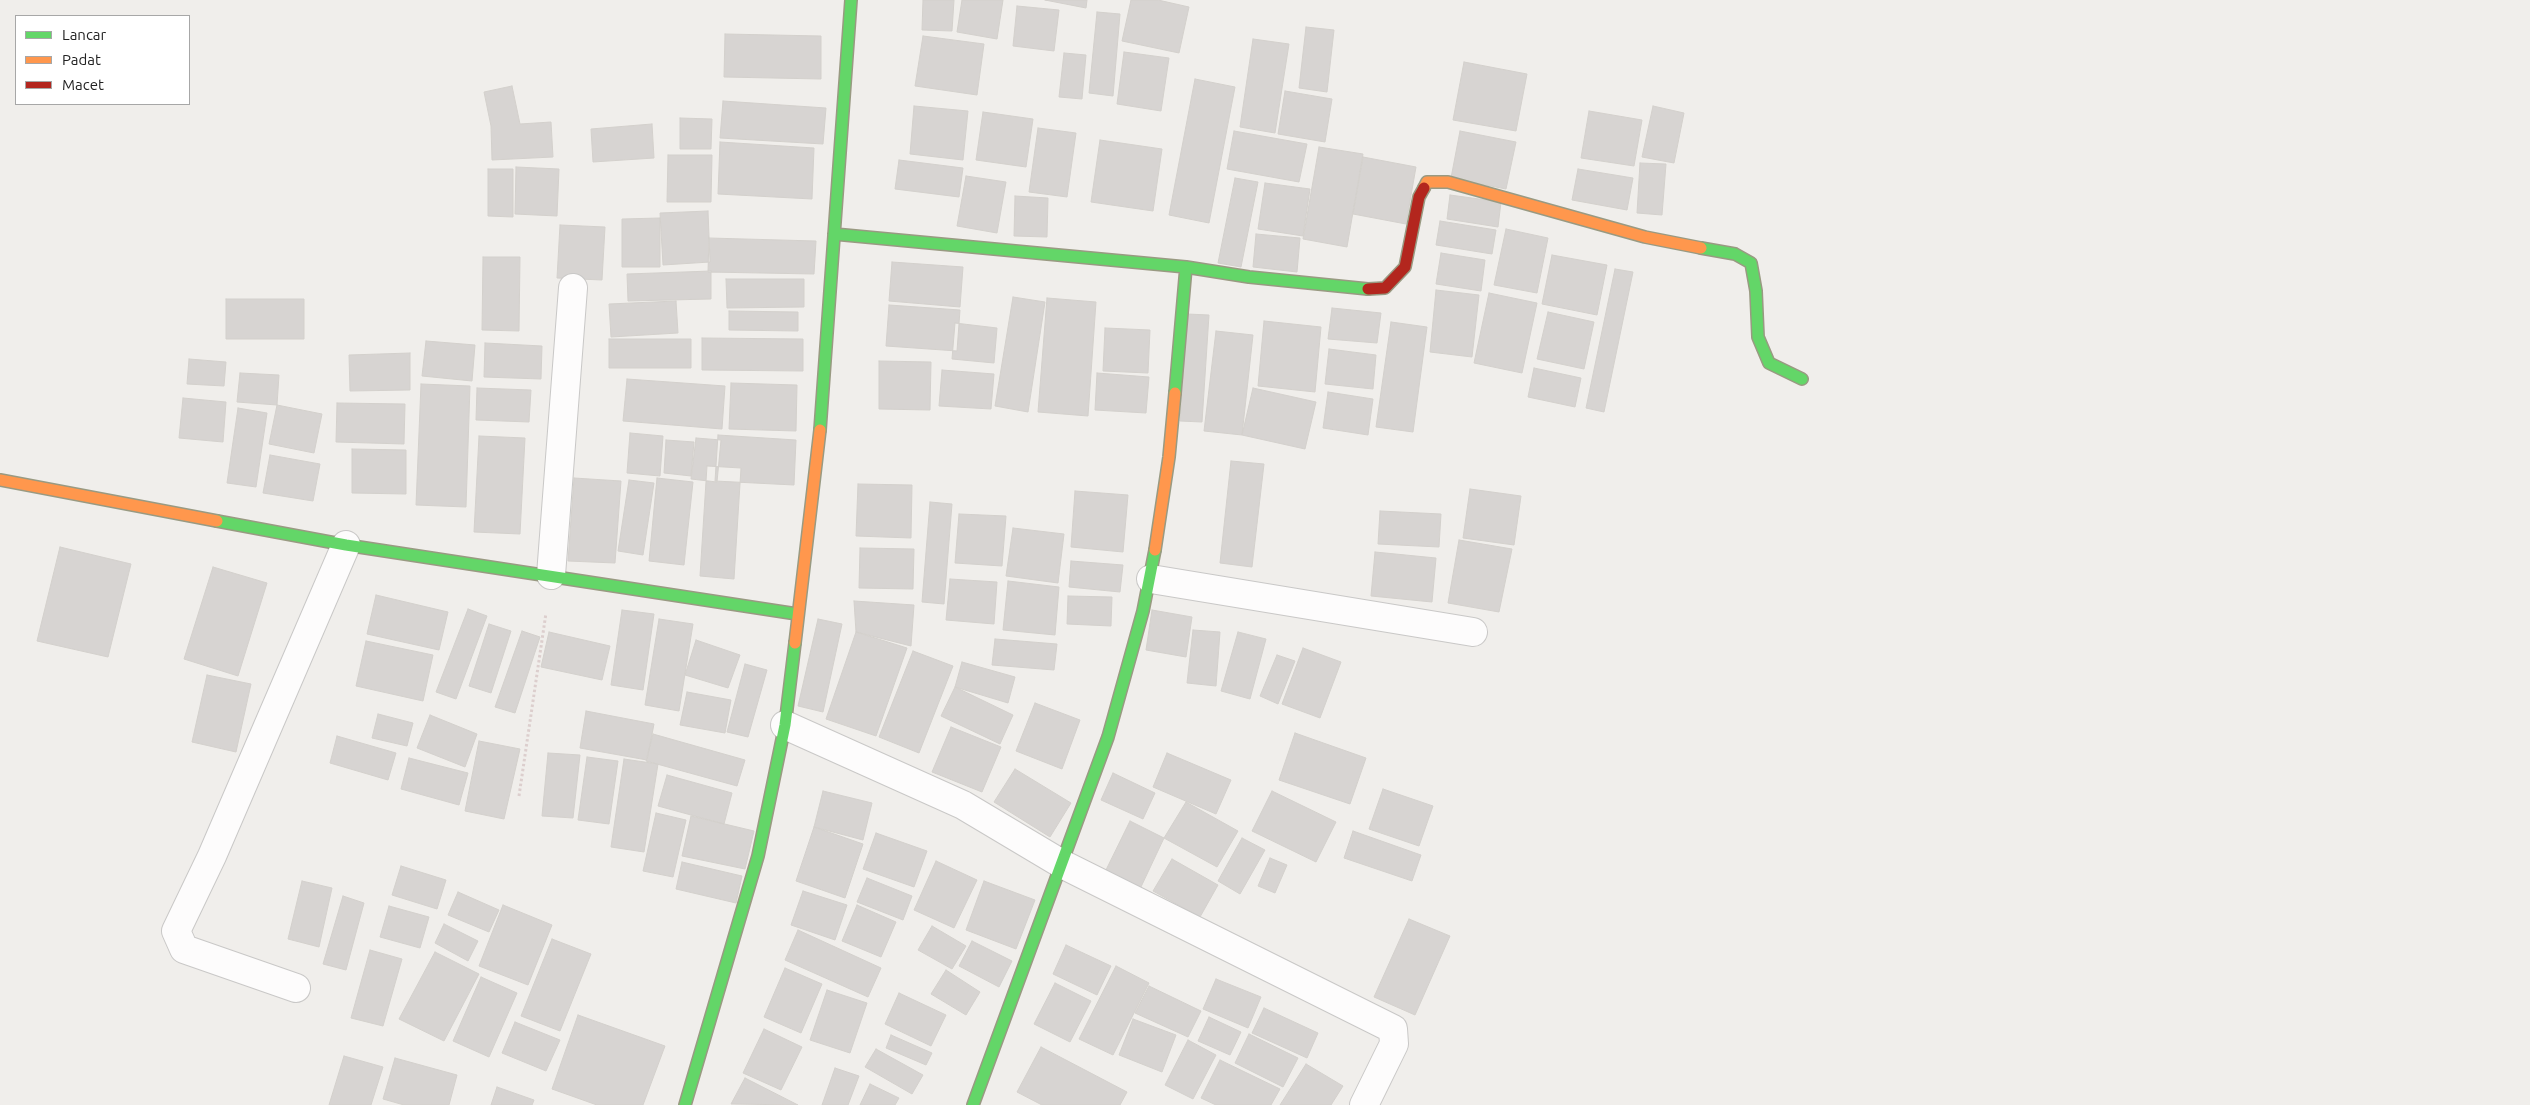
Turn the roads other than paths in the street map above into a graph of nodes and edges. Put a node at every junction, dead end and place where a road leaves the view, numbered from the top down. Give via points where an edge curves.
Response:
1 (851, 0) edge
2 (834, 234) junction
3 (1186, 267) junction
4 (573, 288) dead end
5 (1802, 379) dead end
6 (0, 480) edge
7 (346, 545) junction
8 (551, 575) junction
9 (1151, 579) junction
10 (797, 614) junction
11 (1473, 632) dead end
12 (785, 725) junction
13 (1062, 864) junction
14 (296, 988) dead end
15 (685, 1105) edge
16 (973, 1105) edge
17 (1364, 1105) edge

1 - 2 street
2 - 3 street
2 - 10 street via 819,437
3 - 5 street via 1338,287 1385,288 1405,268 1419,197 1428,182 1448,182 1645,237 1735,254 1751,263 1758,337 1769,363
3 - 9 street via 1169,457
4 - 8 street
6 - 7 street
7 - 8 street
7 - 14 street via 212,856 176,931 184,949
8 - 10 street
9 - 11 street
9 - 13 street via 1108,738
10 - 12 street
12 - 13 street via 963,805
12 - 15 street via 758,856
13 - 16 street
13 - 17 street via 1393,1029 1394,1044

